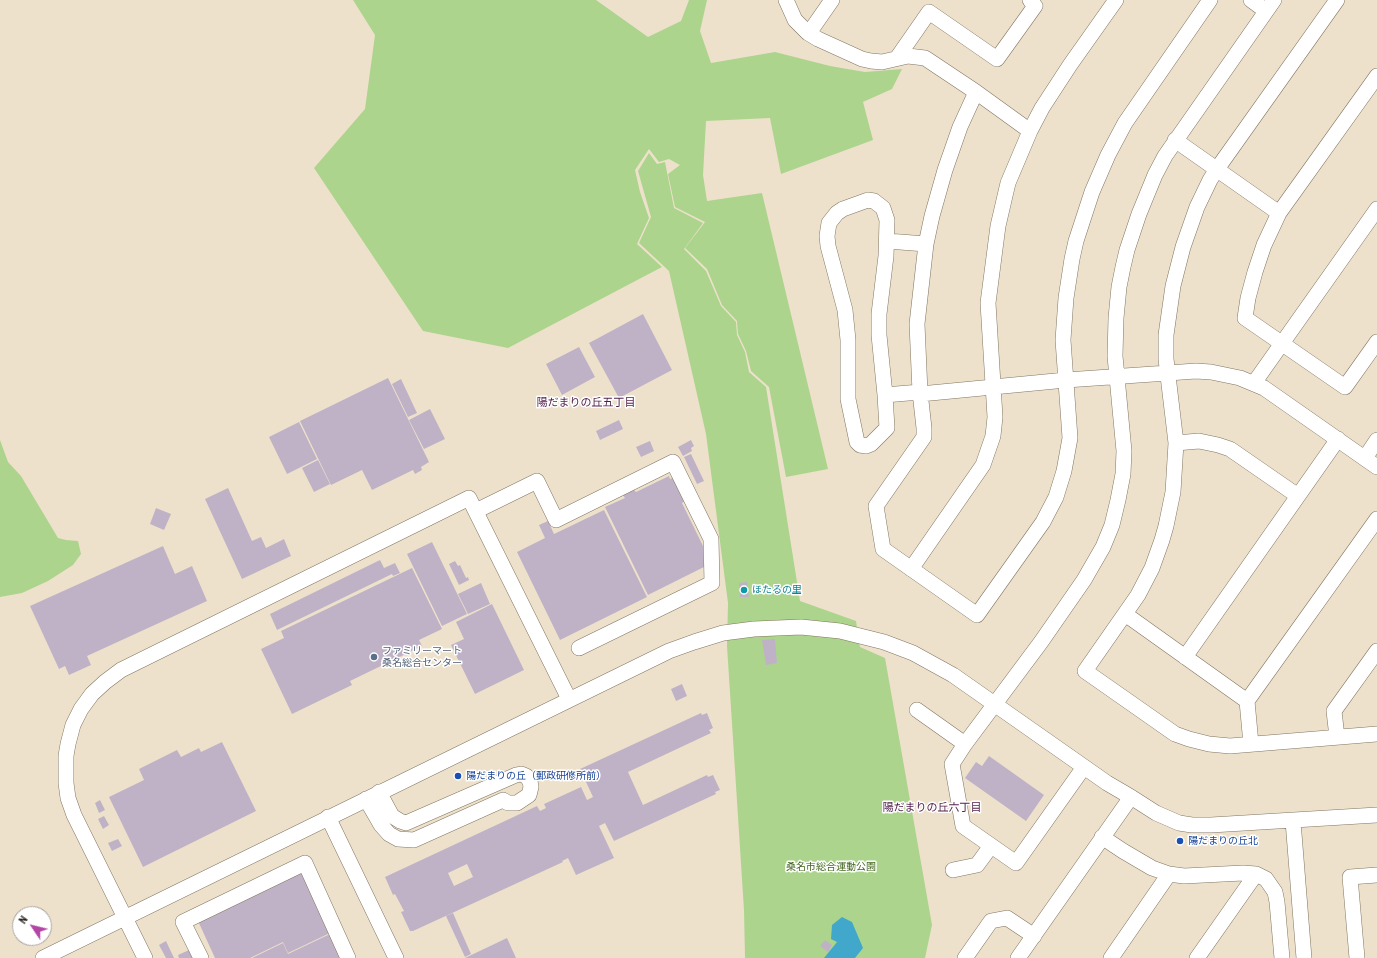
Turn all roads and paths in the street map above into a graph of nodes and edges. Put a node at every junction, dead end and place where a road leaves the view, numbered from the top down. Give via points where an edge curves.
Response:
1 (786, 0) edge
2 (832, 0) edge
3 (1030, 0) edge
4 (1116, 0) edge
5 (1210, 0) edge
6 (1251, 0) edge
7 (1338, 0) edge
8 (1270, 5) edge
9 (809, 33) junction
10 (897, 58) junction
11 (1377, 76) edge
12 (976, 92) junction
13 (1030, 131) junction
14 (1175, 140) junction
15 (1217, 169) junction
16 (1377, 209) edge
17 (1279, 213) junction
18 (887, 240) junction
19 (926, 244) junction
20 (1377, 342) edge
21 (1282, 344) junction
22 (1168, 373) junction
23 (1117, 377) junction
24 (1066, 380) junction
25 (1254, 383) junction
26 (993, 386) junction
27 (920, 393) junction
28 (885, 395) junction
29 (1338, 439) junction
30 (1377, 440) edge
31 (1176, 443) junction
32 (1365, 458) junction
33 (1377, 467) edge
34 (1298, 496) junction
35 (476, 511) junction
36 (1377, 519) edge
37 (911, 569) junction
38 (1125, 614) junction
39 (579, 648) dead end
40 (1377, 651) edge
41 (1185, 657) junction
42 (569, 699) junction
43 (1248, 702) junction
44 (995, 704) junction
45 (917, 710) dead end
46 (1377, 734) edge
47 (1337, 737) junction
48 (965, 744) junction
49 (1251, 744) junction
50 (1084, 767) junction
51 (373, 796) junction
52 (1131, 797) junction
53 (1377, 815) edge
54 (328, 818) junction
55 (1293, 821) junction
56 (1102, 837) junction
57 (991, 846) junction
58 (953, 870) dead end
59 (1169, 874) junction
60 (1256, 874) junction
61 (1377, 875) edge
62 (125, 918) junction
63 (1034, 936) junction
64 (43, 958) edge
65 (145, 958) edge
66 (201, 958) edge
67 (348, 958) edge
68 (396, 958) edge
69 (965, 958) edge
70 (1018, 958) edge
71 (1112, 958) edge
72 (1197, 958) edge
73 (1282, 958) edge
74 (1304, 958) edge
75 (1357, 958) edge

1 - 9 street via 795,20
2 - 9 street
3 - 10 street via 1035,6 997,59 930,12
4 - 13 street via 1055,86
5 - 24 street via 1124,123 1100,170 1076,241 1069,278 1064,333
6 - 8 street
7 - 15 street
8 - 14 street
9 - 10 street via 862,59 882,62
10 - 12 street via 925,58
11 - 17 street
12 - 13 street
12 - 19 street via 945,170
13 - 26 street via 1008,183 998,226 988,303
14 - 15 street
14 - 23 street via 1138,214 1127,250 1119,287 1115,338
15 - 17 street
15 - 22 street via 1197,207 1173,286 1166,335
16 - 21 street
17 - 21 street via 1255,272 1245,318
18 - 19 street
18 - 28 street via 879,314
18 - 28 street via 886,213 874,201 863,201 843,209 833,218 828,229 828,246 846,310 848,399 855,435 860,445 871,444 887,428
19 - 27 street via 917,324
20 - 21 street via 1345,387
21 - 25 street
22 - 23 street
22 - 25 street via 1211,372 1227,374
22 - 31 street
23 - 24 street
23 - 44 street via 1124,451 1120,494 1112,525 1084,580
24 - 26 street
24 - 37 street via 1070,438 1056,497 1043,522 977,615
25 - 29 street via 1273,393
26 - 27 street
26 - 37 street via 995,426 983,465
27 - 28 street
27 - 37 street via 924,437 876,506 882,549
29 - 32 street
29 - 34 street
30 - 32 street
31 - 34 street via 1199,441 1230,449
31 - 38 street via 1173,492 1162,540 1145,582
32 - 33 street
34 - 41 street
35 - 39 street via 537,481 556,520 673,462 711,539 712,583
35 - 42 street
35 - 62 street via 469,498 121,670 92,694 73,725 68,744 68,798
36 - 43 street
38 - 41 street
38 - 49 street via 1085,671 1182,737 1209,744
40 - 47 street via 1334,711
41 - 43 street
42 - 44 street via 669,651 694,642 754,628 801,627 854,634 913,653 947,671
42 - 51 street
43 - 49 street
44 - 48 street
44 - 50 street
45 - 48 street
46 - 47 street
47 - 49 street
48 - 57 street via 952,764 963,826
50 - 52 street
50 - 57 street via 1016,863
51 - 51 street via 392,816 406,823 516,774 522,774 530,781 529,795 517,803 504,800 414,840 398,839 389,834 381,825
51 - 54 street
52 - 55 street via 1168,819 1192,825
52 - 56 street
53 - 55 street
54 - 62 street
54 - 68 street
55 - 74 street
56 - 59 street via 1152,868
56 - 63 street
57 - 58 street via 977,865
59 - 60 street
59 - 71 street
60 - 72 street
60 - 73 street via 1266,879 1275,892
61 - 75 street via 1350,877
62 - 64 street
62 - 65 street
63 - 69 street via 1007,918 992,921
63 - 70 street
66 - 67 street via 183,922 305,863

